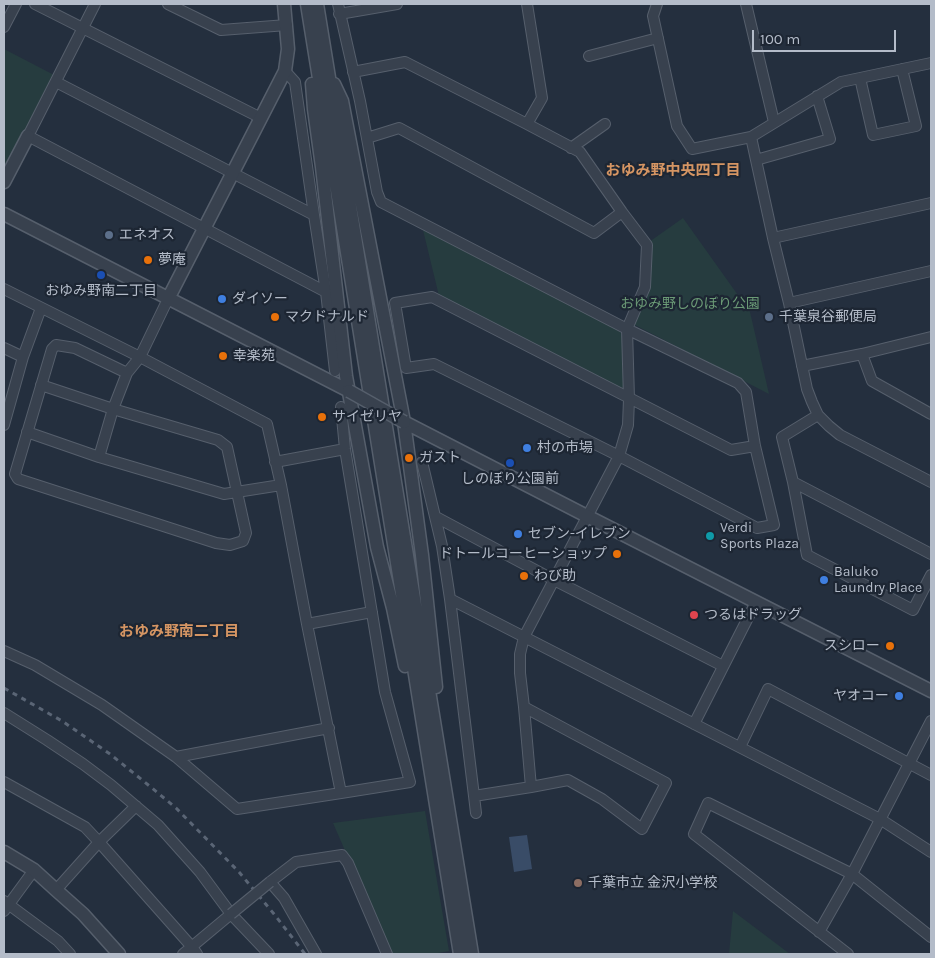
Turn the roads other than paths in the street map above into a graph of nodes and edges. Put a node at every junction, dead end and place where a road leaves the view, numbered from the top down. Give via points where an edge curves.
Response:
1 (16, 4) edge
2 (35, 4) edge
3 (95, 4) edge
4 (168, 4) edge
5 (284, 4) edge
6 (306, 4) edge
7 (317, 4) edge
8 (397, 4) edge
9 (527, 4) edge
10 (657, 4) edge
11 (746, 4) edge
12 (339, 9) edge
13 (287, 25) junction
14 (4, 27) edge
15 (83, 28) junction
16 (310, 28) junction
17 (658, 38) junction
18 (589, 56) dead end
19 (931, 62) edge
20 (327, 68) junction
21 (902, 69) junction
22 (285, 71) junction
23 (353, 72) junction
24 (860, 78) junction
25 (56, 82) junction
26 (817, 96) junction
27 (261, 118) junction
28 (774, 122) junction
29 (527, 124) junction
30 (605, 124) dead end
31 (28, 136) junction
32 (751, 137) junction
33 (367, 138) junction
34 (571, 148) junction
35 (756, 160) junction
36 (232, 174) junction
37 (4, 182) edge
38 (931, 202) edge
39 (622, 212) junction
40 (4, 214) edge
41 (314, 215) junction
42 (205, 228) junction
43 (773, 238) junction
44 (931, 271) edge
45 (4, 289) edge
46 (326, 292) junction
47 (168, 299) junction
48 (789, 303) junction
49 (42, 308) junction
50 (627, 330) junction
51 (931, 337) edge
52 (4, 348) edge
53 (862, 354) junction
54 (23, 357) junction
55 (140, 357) junction
56 (802, 366) junction
57 (335, 371) dead end
58 (126, 373) junction
59 (41, 386) junction
60 (349, 391) junction
61 (629, 399) junction
62 (341, 407) dead end
63 (113, 409) junction
64 (6, 412) edge
65 (931, 414) edge
66 (818, 415) junction
67 (404, 422) junction
68 (4, 425) edge
69 (27, 432) junction
70 (755, 446) junction
71 (345, 449) junction
72 (619, 456) junction
73 (99, 457) junction
74 (275, 462) junction
75 (422, 462) dead end
76 (793, 482) junction
77 (931, 482) edge
78 (281, 485) junction
79 (236, 493) junction
80 (436, 517) junction
81 (588, 517) junction
82 (931, 554) edge
83 (931, 575) edge
84 (554, 580) junction
85 (450, 599) junction
86 (756, 602) junction
87 (372, 612) junction
88 (307, 624) junction
89 (524, 637) junction
90 (4, 651) edge
91 (723, 666) junction
92 (931, 691) edge
93 (524, 707) junction
94 (4, 713) edge
95 (931, 721) edge
96 (694, 724) junction
97 (328, 728) junction
98 (437, 737) junction
99 (425, 743) junction
100 (740, 747) junction
101 (176, 757) junction
102 (909, 763) junction
103 (931, 776) edge
104 (4, 782) edge
105 (531, 787) junction
106 (342, 793) junction
107 (474, 796) junction
108 (136, 806) junction
109 (476, 813) dead end
110 (880, 819) junction
111 (99, 842) junction
112 (4, 852) edge
113 (931, 852) edge
114 (34, 870) junction
115 (852, 874) junction
116 (270, 882) junction
117 (56, 890) junction
118 (5, 905) edge
119 (231, 914) junction
120 (819, 932) junction
121 (931, 937) edge
122 (195, 950) edge
123 (70, 954) edge
124 (119, 954) edge
125 (182, 954) edge
126 (269, 954) edge
127 (316, 954) edge
128 (387, 954) edge
129 (460, 954) edge
130 (472, 954) edge
131 (848, 954) edge

1 - 14 street
2 - 15 street
3 - 15 street
4 - 13 street via 221,30
5 - 13 street
6 - 16 street
7 - 20 street
8 - 12 street
9 - 29 street via 542,98
10 - 17 street via 653,16
11 - 28 street
12 - 23 street
13 - 22 street
15 - 25 street
15 - 27 street
16 - 60 street via 314,109
16 - 99 street
17 - 18 street
17 - 32 street via 677,126 692,149
19 - 21 street
20 - 67 street via 342,101
20 - 98 street
21 - 24 street
21 - 24 street via 916,126 873,135
22 - 27 street
22 - 41 street via 295,82
23 - 29 street via 405,62
23 - 33 street
24 - 26 street via 841,82
25 - 31 street
25 - 36 street
26 - 28 street
26 - 35 street via 830,139
27 - 36 street
28 - 32 street
29 - 34 street
30 - 34 street
31 - 37 street
31 - 42 street
32 - 35 street
33 - 39 street via 398,128 594,233
33 - 50 street via 381,202
34 - 39 street via 580,152
35 - 43 street
36 - 41 street
36 - 42 street
38 - 43 street
39 - 50 street via 648,245 645,287
40 - 47 street
41 - 46 street
42 - 46 street
42 - 47 street
43 - 48 street
44 - 48 street
45 - 49 street
46 - 57 street
47 - 55 street
47 - 60 street
48 - 56 street
49 - 54 street
49 - 55 street
50 - 61 street
50 - 70 street via 738,383 746,392
51 - 53 street
52 - 54 street
53 - 56 street
53 - 65 street via 872,381
54 - 64 street
55 - 58 street
55 - 74 street via 267,424
56 - 66 street
58 - 59 street via 76,348 56,345
58 - 63 street
59 - 63 street
59 - 69 street
60 - 67 street, bridge
60 - 99 street via 377,547 394,608 418,731
61 - 70 street via 731,450
61 - 72 street via 628,426
61 - 72 street via 432,297 395,304 406,368 434,364
62 - 71 street
63 - 73 street
63 - 79 street via 218,440 227,448
64 - 68 street
66 - 76 street via 782,437
66 - 77 street via 840,435
67 - 81 street
67 - 98 street via 430,631 439,721
69 - 73 street
69 - 79 street via 15,474 18,479 216,543 230,545 243,541 246,533
70 - 72 street via 774,525 757,528
71 - 74 street
71 - 87 street
72 - 81 street
73 - 79 street via 210,491
74 - 78 street
75 - 80 street
76 - 82 street
76 - 83 street via 807,556 913,610
78 - 79 street
78 - 88 street
80 - 84 street
80 - 85 street
81 - 84 street
81 - 86 street
84 - 89 street
84 - 91 street
85 - 89 street
85 - 107 street
86 - 91 street
86 - 92 street
87 - 88 street
87 - 106 street via 386,692 410,782
88 - 97 street
89 - 93 street via 520,654
89 - 96 street
90 - 101 street via 102,705
91 - 96 street
93 - 105 street
93 - 105 street via 666,783 642,829 602,799 568,780
94 - 108 street via 83,764
95 - 102 street
96 - 100 street
97 - 101 street
97 - 106 street
98 - 130 street
99 - 129 street
100 - 102 street via 768,689
100 - 110 street
101 - 106 street via 236,809
102 - 103 street
102 - 110 street
104 - 111 street via 85,827
105 - 107 street
107 - 109 street
108 - 111 street
108 - 119 street via 158,825 200,872
110 - 113 street
110 - 115 street
111 - 117 street
111 - 122 street
112 - 114 street
114 - 117 street
114 - 118 street
115 - 120 street
115 - 120 street via 708,803 694,834
115 - 121 street
116 - 119 street, bridge
116 - 127 street via 284,898
116 - 128 street via 296,862 342,855
117 - 124 street
118 - 123 street via 58,941
119 - 122 street
119 - 126 street
120 - 131 street
122 - 125 street

